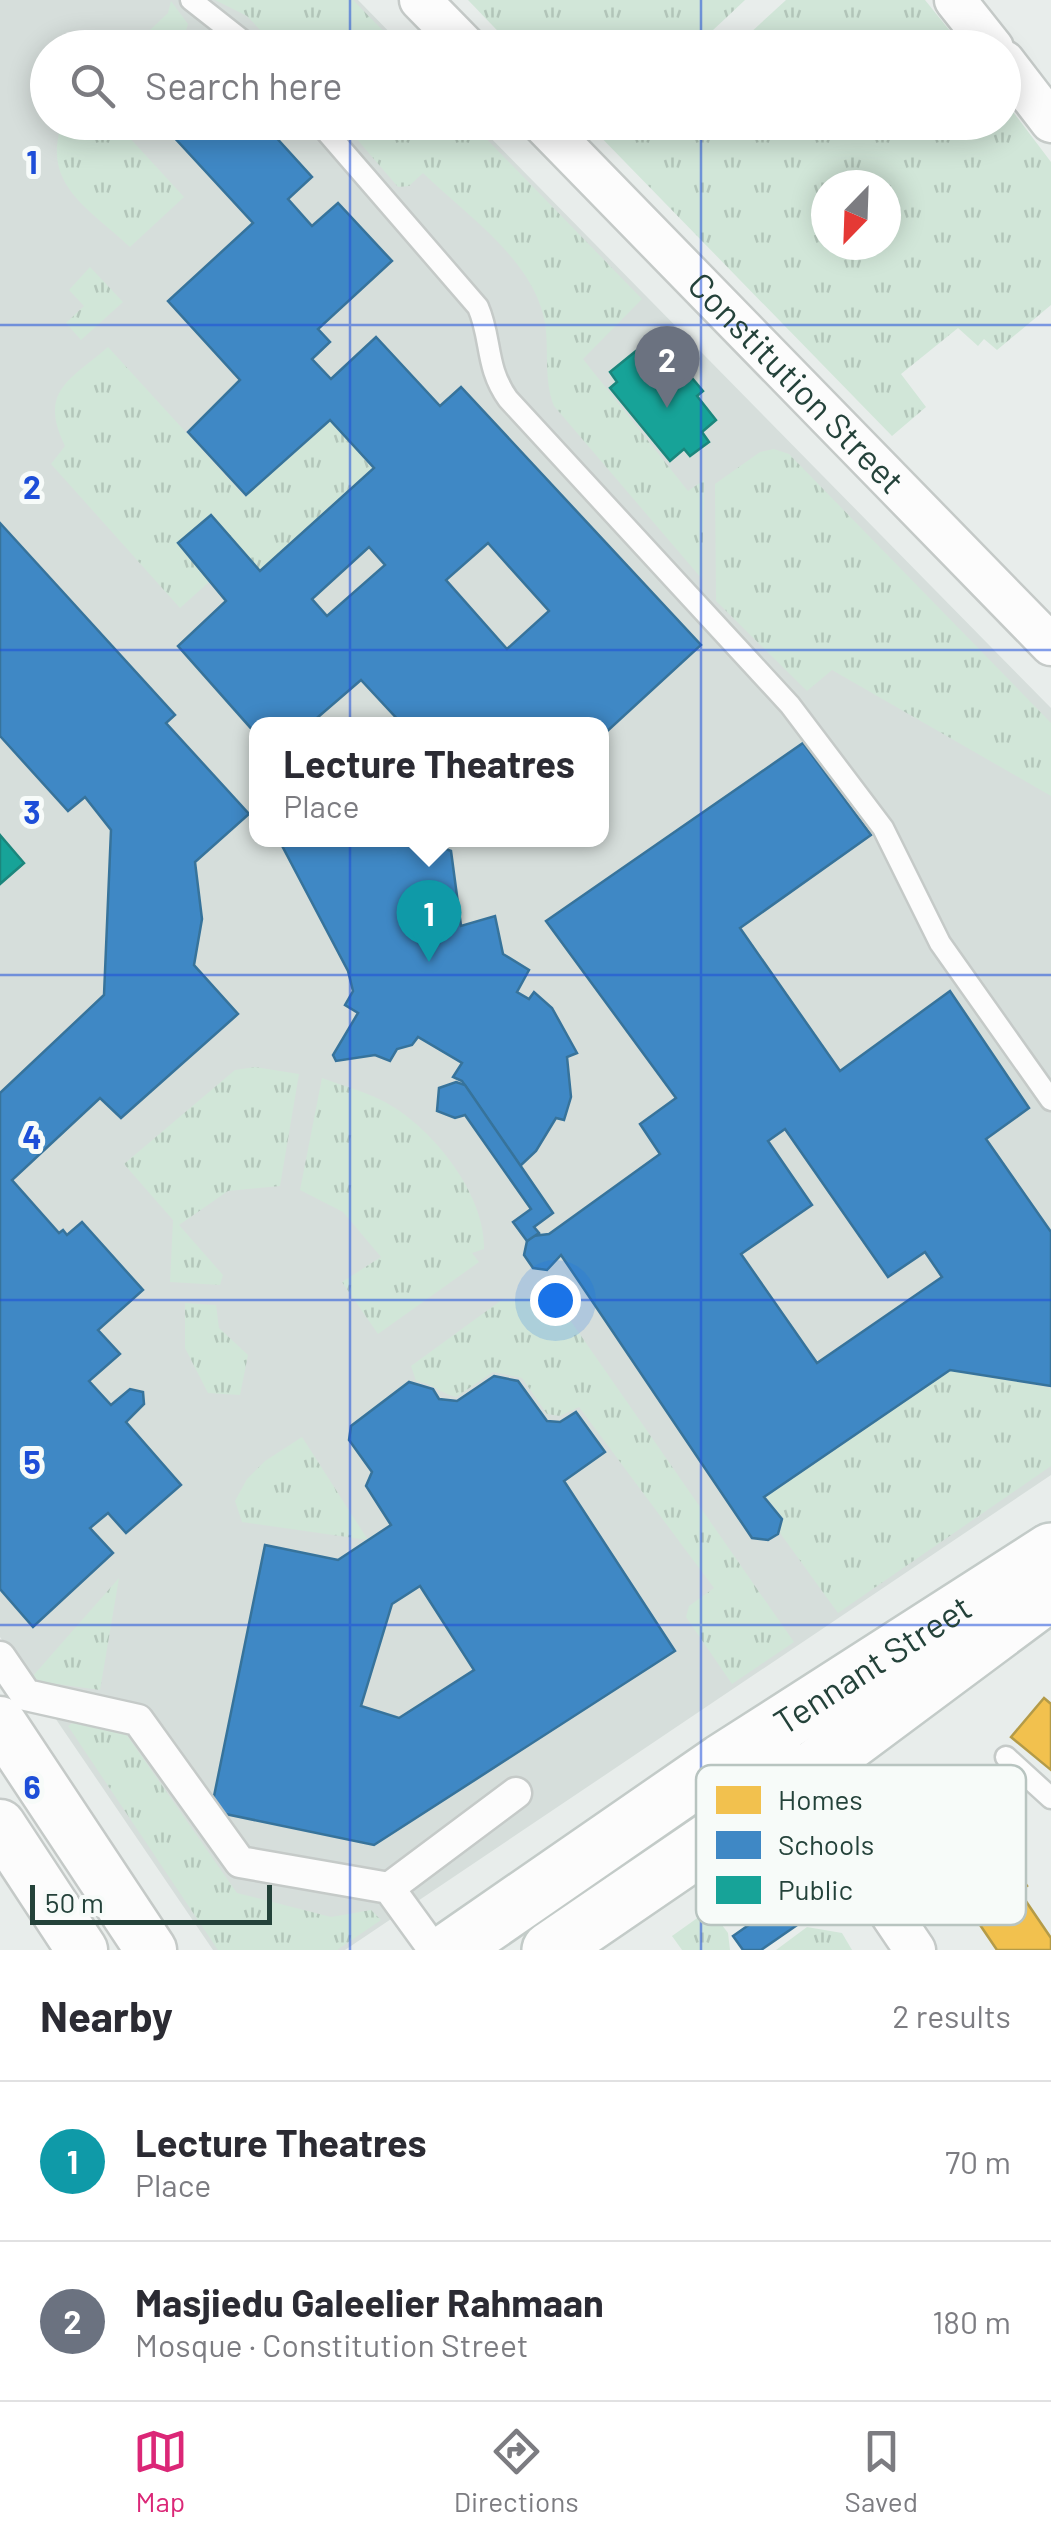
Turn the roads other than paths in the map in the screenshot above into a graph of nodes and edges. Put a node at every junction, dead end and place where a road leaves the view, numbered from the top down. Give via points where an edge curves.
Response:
1 (191, 0) edge
2 (420, 0) edge
3 (955, 0) edge
4 (229, 30) edge
5 (449, 30) edge
6 (978, 30) edge
7 (1021, 83) edge
8 (1051, 122) edge
9 (333, 140) edge
10 (559, 140) edge
11 (1051, 644) edge
12 (1051, 1100) edge
13 (1051, 1551) edge
14 (1051, 1592) edge
15 (0, 1658) edge
16 (0, 1722) edge
17 (767, 1732) junction
18 (1006, 1757) dead end
19 (719, 1765) edge
20 (790, 1765) edge
21 (819, 1765) edge
22 (1015, 1765) edge
23 (1026, 1775) edge
24 (696, 1781) edge
25 (516, 1794) dead end
26 (1051, 1798) edge
27 (0, 1825) edge
28 (696, 1850) edge
29 (389, 1888) junction
30 (898, 1925) edge
31 (82, 1950) edge
32 (151, 1950) edge
33 (434, 1950) edge
34 (450, 1950) edge
35 (550, 1950) edge
36 (915, 1950) edge

1 - 4 lane
2 - 5 street
3 - 6 street
7 - 8 street
9 - 12 lane via 478,308 485,352 508,400 769,681 883,828 940,943
10 - 11 street, Constitution Street
13 - 17 main road, Tennant Street
14 - 21 main road, Tennant Street
15 - 29 street via 26,1695 138,1720 240,1862
16 - 32 street
17 - 19 main road, Tennant Street
17 - 20 street
18 - 22 lane
23 - 26 lane
24 - 34 main road, Tennant Street
25 - 29 street
27 - 31 street
28 - 35 main road, Tennant Street
29 - 33 street
30 - 36 street

